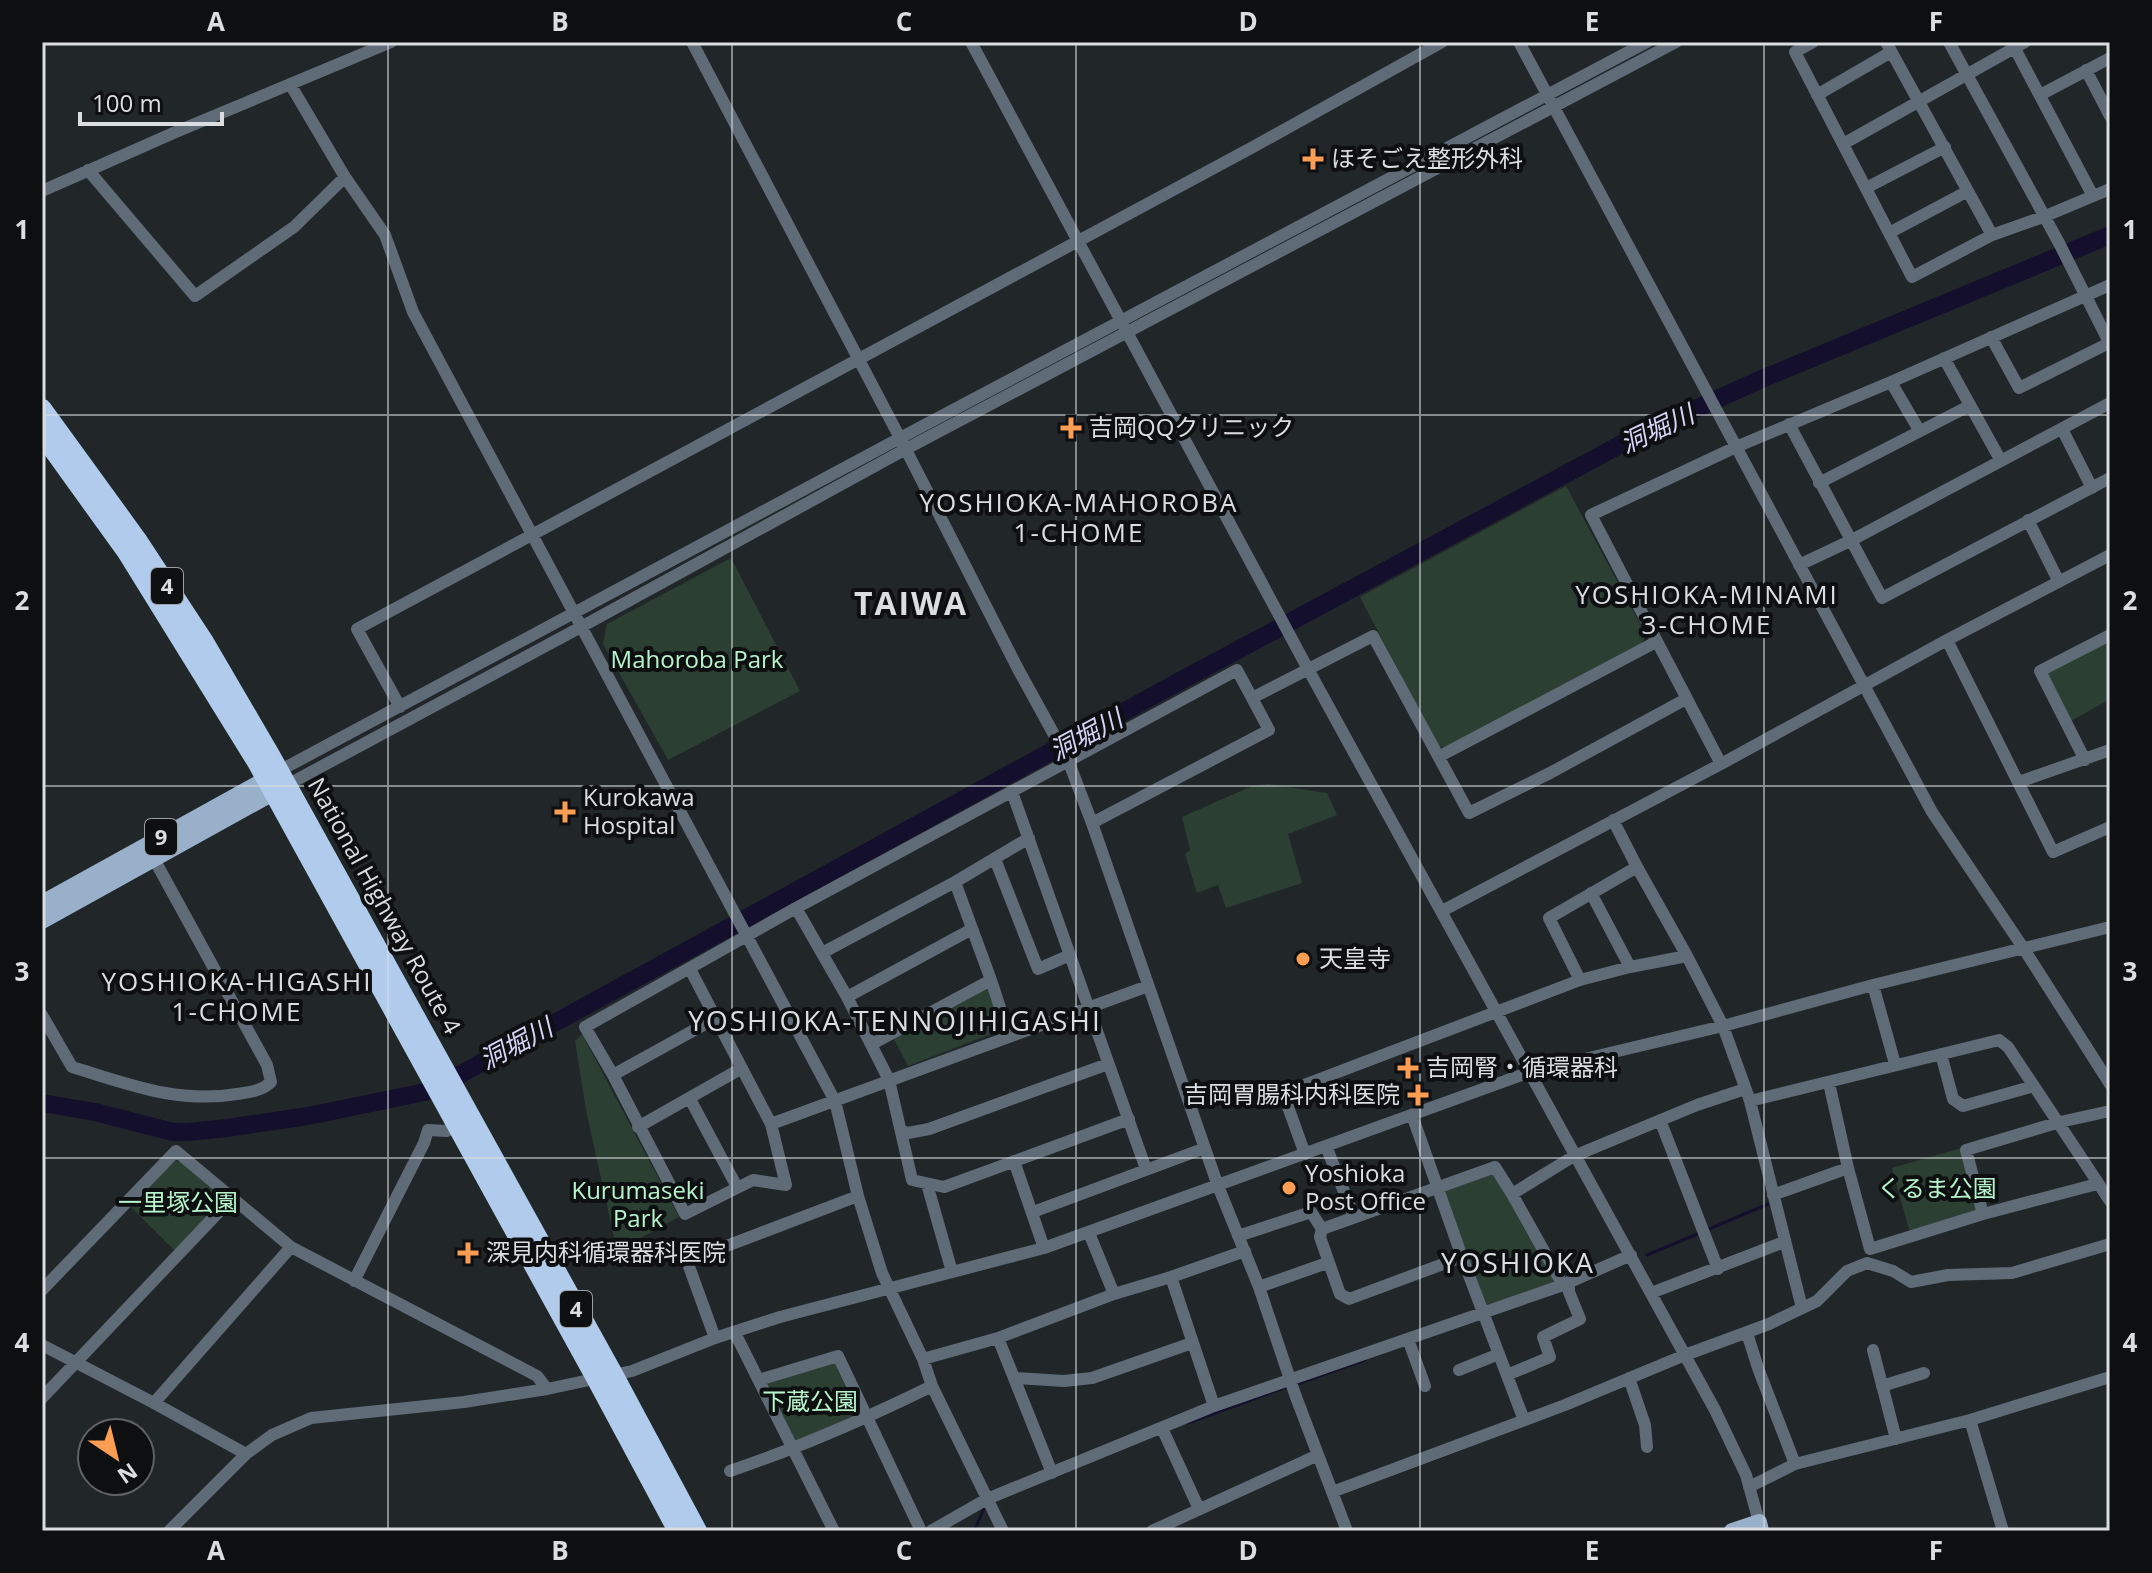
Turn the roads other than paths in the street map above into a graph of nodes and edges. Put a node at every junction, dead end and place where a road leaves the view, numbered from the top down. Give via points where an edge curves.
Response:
1 (391, 42) edge
2 (692, 42) edge
3 (971, 42) edge
4 (1442, 42) edge
5 (1519, 42) edge
6 (1647, 42) edge
7 (1676, 42) edge
8 (1813, 42) edge
9 (1949, 42) edge
10 (2017, 44) edge
11 (1889, 47) edge
12 (2110, 58) edge
13 (2086, 70) junction
14 (1966, 75) junction
15 (290, 84) junction
16 (1817, 95) junction
17 (2040, 95) junction
18 (1551, 101) junction
19 (1920, 102) junction
20 (2110, 116) edge
21 (1843, 144) junction
22 (1945, 147) junction
23 (88, 170) junction
24 (345, 177) junction
25 (1866, 188) junction
26 (2110, 189) edge
27 (42, 191) edge
28 (1968, 191) junction
29 (2093, 196) junction
30 (2043, 217) junction
31 (1889, 233) junction
32 (1992, 235) junction
33 (1078, 241) junction
34 (2110, 285) edge
35 (2087, 295) junction
36 (1124, 327) junction
37 (1991, 337) junction
38 (2110, 343) edge
39 (1944, 358) junction
40 (857, 359) junction
41 (1891, 382) junction
42 (2110, 403) edge
43 (1969, 406) junction
44 (42, 409) edge
45 (1789, 424) junction
46 (2062, 429) junction
47 (1919, 430) junction
48 (42, 434) edge
49 (903, 443) junction
50 (1736, 447) junction
51 (2001, 461) junction
52 (2110, 478) edge
53 (1819, 483) junction
54 (2092, 488) junction
55 (2028, 520) junction
56 (532, 535) junction
57 (1850, 541) junction
58 (2110, 555) edge
59 (1799, 565) junction
60 (2059, 582) junction
61 (575, 614) junction
62 (581, 627) junction
63 (2110, 635) edge
64 (1947, 640) junction
65 (1656, 642) junction
66 (1308, 669) junction
67 (1863, 686) junction
68 (1252, 698) junction
69 (1686, 699) junction
70 (400, 707) junction
71 (2110, 750) edge
72 (1065, 755) junction
73 (1440, 756) junction
74 (2085, 760) junction
75 (1721, 764) junction
76 (277, 782) junction
77 (2019, 782) junction
78 (1012, 792) junction
79 (1613, 820) junction
80 (1092, 823) junction
81 (2110, 827) edge
82 (1029, 838) junction
83 (154, 859) junction
84 (995, 859) junction
85 (1637, 867) junction
86 (955, 882) junction
87 (1591, 893) junction
88 (42, 903) edge
89 (796, 908) junction
90 (1442, 911) junction
91 (42, 921) edge
92 (2110, 927) edge
93 (972, 929) junction
94 (748, 935) junction
95 (2024, 949) junction
96 (822, 953) junction
97 (1070, 955) junction
98 (1687, 956) junction
99 (1630, 967) junction
100 (690, 969) junction
101 (991, 980) junction
102 (1580, 980) junction
103 (1873, 985) junction
104 (1148, 986) junction
105 (847, 997) junction
106 (1089, 1008) junction
107 (1497, 1013) junction
108 (42, 1015) edge
109 (716, 1018) junction
110 (1723, 1026) junction
111 (1009, 1035) junction
112 (872, 1044) junction
113 (1941, 1054) junction
114 (1108, 1064) junction
115 (1895, 1064) junction
116 (742, 1068) junction
117 (1530, 1072) junction
118 (613, 1075) junction
119 (889, 1080) junction
120 (1829, 1083) junction
121 (2110, 1084) edge
122 (2034, 1086) junction
123 (446, 1090) junction
124 (1747, 1095) junction
125 (690, 1099) junction
126 (835, 1101) junction
127 (2110, 1111) edge
128 (1412, 1115) junction
129 (1129, 1119) junction
130 (1660, 1120) junction
131 (2060, 1122) junction
132 (771, 1124) junction
133 (457, 1126) junction
134 (638, 1127) junction
135 (902, 1131) junction
136 (1326, 1146) junction
137 (1205, 1148) junction
138 (1305, 1154) junction
139 (1574, 1156) junction
140 (1014, 1161) junction
141 (1848, 1168) junction
142 (1146, 1169) junction
143 (927, 1184) junction
144 (2097, 1184) junction
145 (1218, 1186) junction
146 (1437, 1186) junction
147 (737, 1187) junction
148 (1512, 1194) junction
149 (1773, 1195) junction
150 (858, 1196) junction
151 (231, 1199) junction
152 (2110, 1201) edge
153 (1033, 1212) junction
154 (1983, 1214) junction
155 (1354, 1217) junction
156 (1322, 1229) junction
157 (1089, 1233) junction
158 (1238, 1236) junction
159 (1784, 1242) junction
160 (2110, 1244) edge
161 (291, 1247) junction
162 (1044, 1248) junction
163 (1870, 1249) junction
164 (1245, 1251) junction
165 (1631, 1255) junction
166 (1462, 1257) junction
167 (1327, 1263) junction
168 (1867, 1263) junction
169 (1718, 1269) junction
170 (952, 1272) junction
171 (1171, 1277) junction
172 (354, 1281) junction
173 (1568, 1286) junction
174 (1259, 1287) junction
175 (890, 1289) junction
176 (42, 1290) edge
177 (1651, 1293) junction
178 (1114, 1294) junction
179 (1802, 1308) junction
180 (1485, 1317) junction
181 (735, 1333) junction
182 (1747, 1333) junction
183 (715, 1338) junction
184 (998, 1338) junction
185 (1192, 1343) junction
186 (1410, 1343) junction
187 (42, 1345) edge
188 (1873, 1350) dead end
189 (1499, 1354) junction
190 (1685, 1355) junction
191 (923, 1359) junction
192 (75, 1364) junction
193 (1459, 1370) dead end
194 (1924, 1373) dead end
195 (1507, 1375) junction
196 (604, 1376) junction
197 (2110, 1377) edge
198 (1015, 1378) junction
199 (1629, 1378) junction
200 (759, 1380) junction
201 (1292, 1382) junction
202 (932, 1386) junction
203 (1425, 1386) dead end
204 (1882, 1386) junction
205 (547, 1389) junction
206 (42, 1398) edge
207 (154, 1403) junction
208 (1214, 1406) junction
209 (868, 1418) junction
210 (1524, 1420) junction
211 (1970, 1420) junction
212 (1163, 1432) junction
213 (1896, 1439) junction
214 (1647, 1447) dead end
215 (793, 1449) junction
216 (246, 1454) junction
217 (1318, 1455) junction
218 (1795, 1464) junction
219 (730, 1471) dead end
220 (1052, 1473) junction
221 (1749, 1487) junction
222 (1332, 1492) junction
223 (989, 1502) junction
224 (1199, 1509) junction
225 (1760, 1526) edge
226 (169, 1531) edge
227 (678, 1531) edge
228 (697, 1531) edge
229 (834, 1531) edge
230 (921, 1531) edge
231 (931, 1531) edge
232 (1003, 1531) edge
233 (1152, 1531) edge
234 (1347, 1531) edge
235 (1732, 1531) edge
236 (2003, 1531) edge

1 - 15 street
2 - 40 street
3 - 33 street
4 - 33 street
5 - 18 street
6 - 18 street
7 - 18 street
8 - 16 street via 1795,52
9 - 14 street
10 - 14 street
10 - 17 street
11 - 16 street
11 - 19 street
12 - 13 street
13 - 17 street
13 - 20 street
14 - 19 street
14 - 30 street
15 - 23 street
15 - 24 street
16 - 21 street
17 - 29 street
18 - 36 street
18 - 50 street
19 - 21 street
19 - 22 street
21 - 25 street
22 - 25 street
22 - 28 street
23 - 24 street via 195,296 294,227
23 - 27 street
24 - 56 street via 385,235 413,312
25 - 31 street
26 - 29 street
28 - 31 street
28 - 32 street
29 - 30 street
30 - 32 street
30 - 35 street
31 - 32 street via 1912,277
33 - 36 street
33 - 40 street
34 - 35 street
35 - 37 street
35 - 38 street
36 - 49 street
36 - 66 street
37 - 38 street via 2019,388
37 - 39 street
39 - 41 street
39 - 43 street
40 - 49 street
40 - 56 street
41 - 45 street
41 - 47 street
42 - 46 street
43 - 47 street
43 - 51 street
44 - 76 highway, National Highway Route 4 / 4 via 204,642
45 - 50 street
45 - 53 street
46 - 51 street
46 - 54 street
47 - 53 street
48 - 76 highway, National Highway Route 4 / 4 via 127,552
49 - 61 street
49 - 62 street
49 - 72 street
50 - 59 street
50 - 65 street via 1591,515
51 - 57 street
52 - 54 street
53 - 57 street
54 - 55 street
55 - 57 street via 1882,598
55 - 60 street
56 - 61 street
56 - 70 street via 357,629
57 - 59 street
58 - 60 street
59 - 67 street
60 - 64 street
61 - 62 street
61 - 70 street
62 - 76 street
62 - 94 street
63 - 74 street via 2040,671
64 - 67 street
64 - 77 street
65 - 69 street
65 - 73 street
66 - 68 street
66 - 73 street via 1373,636
66 - 90 street
67 - 75 street
67 - 95 street via 1932,812
68 - 72 street via 1237,670
68 - 80 street via 1269,730
69 - 73 street via 1469,813
69 - 75 street
70 - 76 street
71 - 74 street
72 - 78 street
72 - 80 street
74 - 77 street
75 - 79 street
76 - 83 main road, 9
76 - 88 main road, 9
76 - 123 highway, National Highway Route 4 / 4
77 - 81 street via 2053,852
78 - 82 street
78 - 89 street
79 - 85 street
79 - 90 street
80 - 104 street
82 - 84 street
82 - 97 street
83 - 91 main road, 9
83 - 108 street via 271,1082 255,1091 185,1100 138,1087 72,1067
84 - 86 street
84 - 97 street via 1038,969
85 - 87 street
85 - 98 street
86 - 93 street
86 - 96 street
87 - 99 street
87 - 102 street via 1549,918
89 - 94 street
89 - 96 street
90 - 107 street
92 - 95 street
93 - 101 street
93 - 105 street
94 - 100 street
94 - 126 street
95 - 103 street
95 - 121 street
96 - 105 street
97 - 106 street
98 - 99 street
98 - 110 street
99 - 102 street
100 - 109 street
100 - 118 street via 585,1027
101 - 111 street
101 - 112 street
102 - 107 street
103 - 110 street
103 - 115 street
104 - 106 street
104 - 137 street
105 - 112 street
106 - 111 street
106 - 114 street
107 - 117 street
107 - 138 street via 1283,1093
109 - 116 street
109 - 118 street
110 - 117 street
110 - 124 street
111 - 119 street
112 - 119 street
113 - 115 street
113 - 122 street via 1999,1040
113 - 122 street via 1953,1099 1963,1106
114 - 129 street
114 - 135 street via 929,1129
115 - 120 street
116 - 125 street
116 - 132 street
117 - 128 street
117 - 139 street
118 - 134 street
119 - 126 street
119 - 135 street
120 - 124 street
120 - 141 street
122 - 131 street
123 - 133 highway, National Highway Route 4 / 4
123 - 196 highway, National Highway Route 4 / 4
124 - 130 street via 1697,1105
124 - 149 street
125 - 134 street
125 - 147 street
126 - 132 street
126 - 150 street
127 - 131 street
128 - 136 street
128 - 146 street
129 - 140 street
129 - 142 street
130 - 139 street
130 - 169 street
131 - 144 street
131 - 154 street via 1966,1150
132 - 147 street via 786,1185 753,1180
133 - 172 street via 428,1130
133 - 196 highway, National Highway Route 4 / 4
134 - 147 street via 685,1214
135 - 143 street via 912,1180
136 - 138 street
136 - 155 street
137 - 142 street
137 - 145 street
138 - 145 street
139 - 148 street
139 - 165 street
140 - 143 street via 944,1187
140 - 153 street
141 - 149 street
141 - 163 street
142 - 153 street
143 - 170 street
144 - 152 street
144 - 154 street
145 - 157 street
145 - 158 street
146 - 148 street via 1495,1167
146 - 155 street
146 - 166 street
148 - 173 street
149 - 159 street
150 - 175 street
150 - 183 street via 687,1261
151 - 161 street
151 - 176 street via 176,1151
151 - 192 street
153 - 162 street
154 - 163 street
155 - 156 street
156 - 158 street via 1311,1212
156 - 167 street
157 - 162 street
157 - 178 street
158 - 164 street
159 - 169 street
159 - 179 street
160 - 168 street via 2012,1273 1911,1282
161 - 172 street
161 - 207 street
162 - 170 street
163 - 168 street
164 - 171 street
164 - 174 street
165 - 173 street
165 - 177 street
166 - 167 street via 1349,1299 1340,1294
166 - 180 street
167 - 174 street
168 - 179 street via 1847,1271 1817,1301
169 - 177 street
170 - 175 street
171 - 178 street
171 - 185 street
172 - 205 street via 537,1376
173 - 180 street
173 - 195 street via 1580,1319 1543,1337 1550,1357
174 - 201 street
175 - 181 street
175 - 191 street
177 - 190 street
178 - 184 street
179 - 182 street
180 - 186 street
180 - 189 street
181 - 183 street
181 - 200 street
182 - 190 street
182 - 218 street
183 - 196 street via 632,1371
184 - 191 street
184 - 198 street
185 - 198 street via 1092,1378
185 - 208 street
186 - 201 street
186 - 203 street
187 - 192 street
188 - 204 street
189 - 193 street
189 - 195 street
190 - 199 street
190 - 221 street
191 - 202 street
192 - 206 street
192 - 207 street
194 - 204 street
195 - 210 street
196 - 205 street
196 - 227 highway, National Highway Route 4 / 4
196 - 228 highway, National Highway Route 4 / 4
197 - 211 street
198 - 220 street
199 - 210 street
199 - 214 street
200 - 209 street via 838,1356
200 - 215 street
201 - 208 street
201 - 217 street
202 - 209 street
202 - 223 street
204 - 213 street
205 - 216 street via 311,1418 272,1435
207 - 216 street
208 - 212 street
209 - 215 street
209 - 230 street
210 - 222 street
211 - 213 street
211 - 236 street
212 - 220 street
212 - 224 street
213 - 218 street
215 - 219 street
215 - 229 street
216 - 226 street
217 - 222 street
217 - 224 street
218 - 221 street
220 - 223 street
221 - 225 street
222 - 234 street
223 - 231 street
223 - 232 street
224 - 233 street
225 - 235 main road

